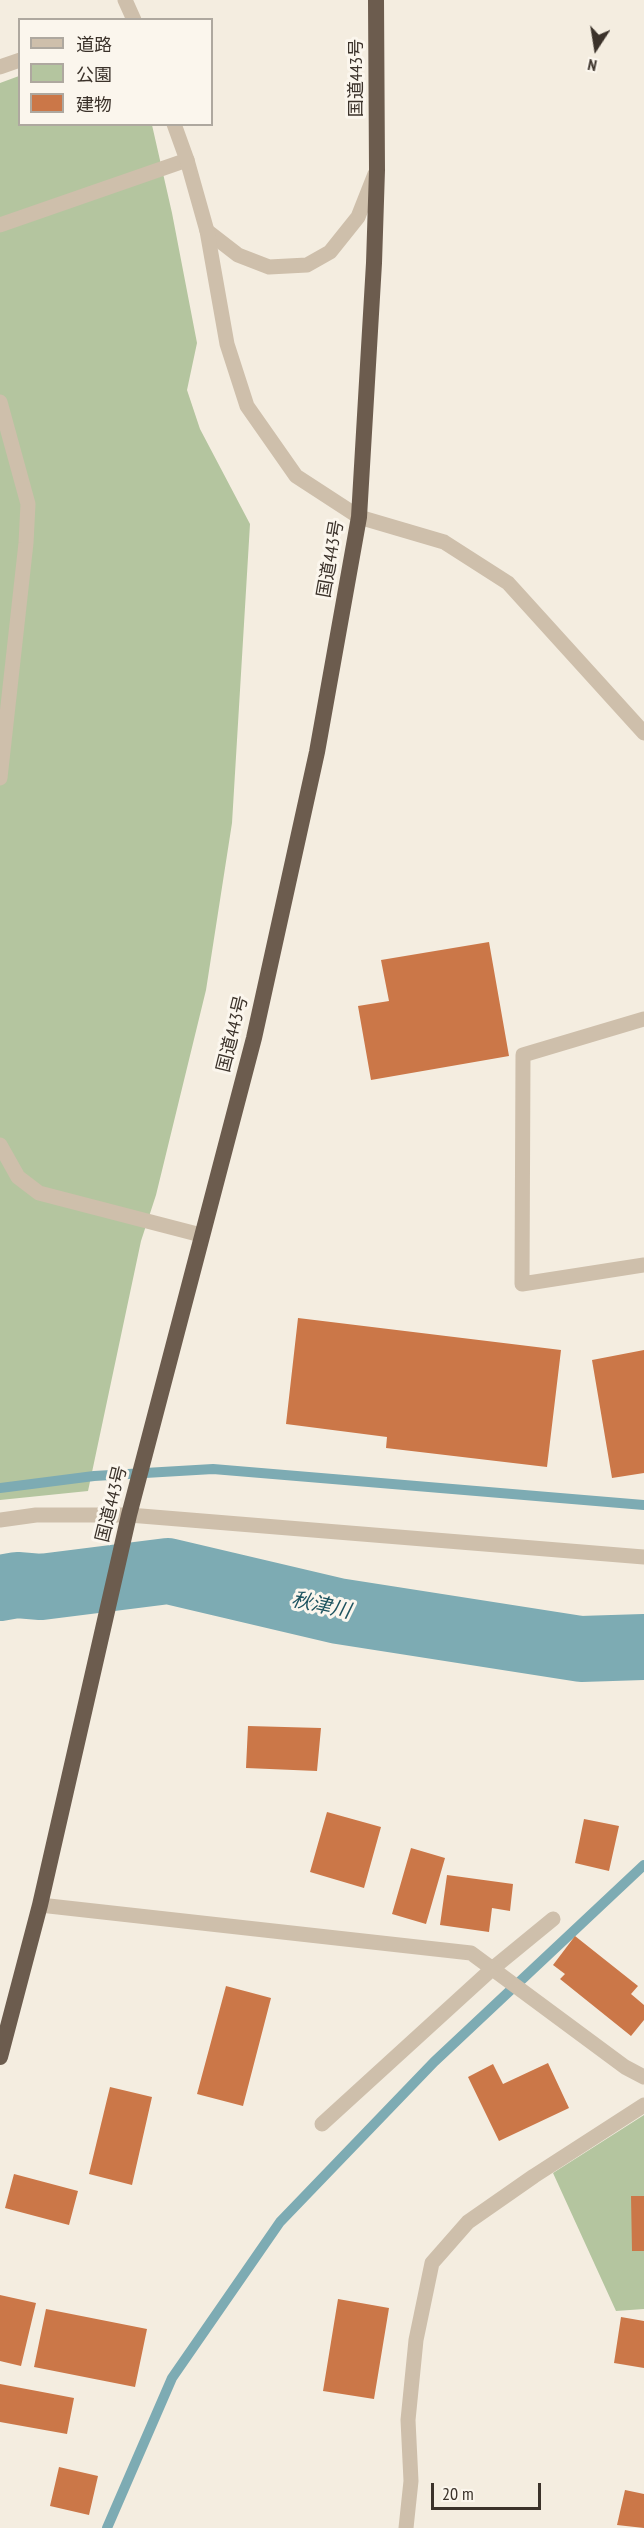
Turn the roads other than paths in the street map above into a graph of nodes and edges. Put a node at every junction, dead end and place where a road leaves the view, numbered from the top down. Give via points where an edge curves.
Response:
1 (125, 0) edge
2 (376, 0) edge
3 (133, 18) edge
4 (18, 61) edge
5 (0, 67) edge
6 (175, 126) edge
7 (187, 160) junction
8 (377, 170) junction
9 (0, 225) edge
10 (207, 231) junction
11 (0, 402) edge
12 (359, 517) junction
13 (644, 733) edge
14 (0, 778) edge
15 (644, 1019) edge
16 (0, 1145) edge
17 (201, 1235) junction
18 (644, 1266) edge
19 (129, 1515) junction
20 (0, 1520) edge
21 (644, 1557) edge
22 (40, 1905) junction
23 (553, 1919) dead end
24 (496, 1972) junction
25 (0, 2057) edge
26 (644, 2077) edge
27 (644, 2105) edge
28 (322, 2124) dead end
29 (406, 2528) edge

1 - 3 street
2 - 8 highway, 国道443号
4 - 5 street
6 - 7 street
7 - 9 street
7 - 10 street
8 - 10 street via 357,217 330,252 307,265 269,267 238,255
8 - 12 highway, 国道443号
10 - 12 street via 227,344 247,406 296,476
11 - 14 street via 28,504
12 - 13 street via 444,542 508,583
12 - 17 highway, 国道443号 via 317,752 261,1003
15 - 18 street via 524,1055 522,1284
16 - 17 street via 18,1177 39,1193
17 - 19 highway, 国道443号
19 - 20 street via 36,1515
19 - 21 street
19 - 22 highway, 国道443号
22 - 24 street via 471,1953
22 - 25 highway, 国道443号
23 - 24 street
24 - 26 street
24 - 28 street
27 - 29 street via 468,2222 432,2263 416,2340 408,2420 411,2481

